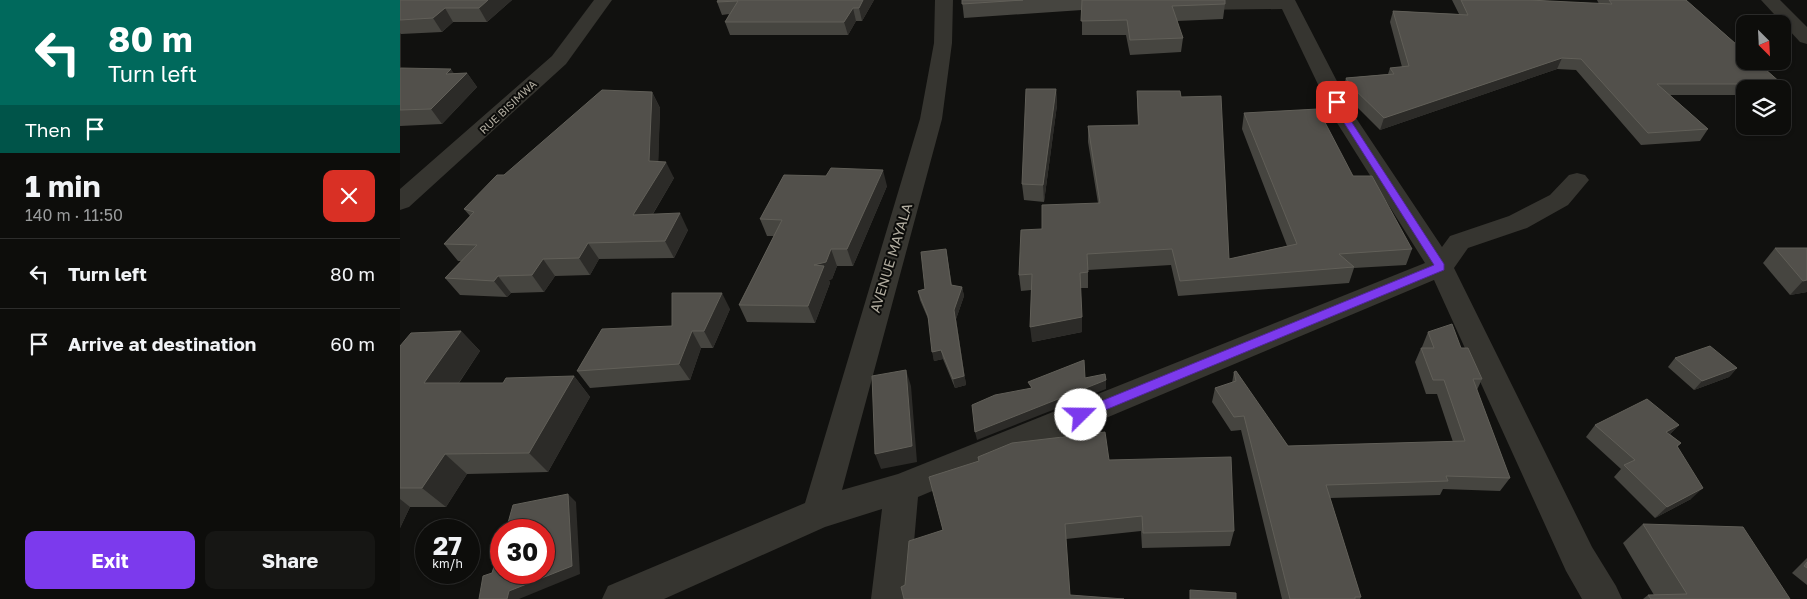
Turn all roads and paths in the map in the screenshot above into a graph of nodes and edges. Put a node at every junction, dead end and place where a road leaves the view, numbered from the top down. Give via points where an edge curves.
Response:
1 (602, 0) edge
2 (944, 0) edge
3 (1770, 0) edge
4 (1287, 2) edge
5 (1189, 5) edge
6 (1807, 38) edge
7 (1577, 180) dead end
8 (400, 202) edge
9 (1441, 267) junction
10 (902, 488) junction
11 (819, 512) junction
12 (621, 599) edge
13 (890, 599) edge
14 (1603, 599) edge

1 - 8 street, RUE BISIMWA via 559,60
2 - 11 street, AVENUE MAYALA via 943,43 931,119
3 - 6 street
4 - 5 street
4 - 9 street via 1345,118
7 - 9 street via 1559,200 1518,222 1459,242
9 - 10 street
9 - 14 street via 1579,559
10 - 11 street
10 - 13 street
11 - 12 street

